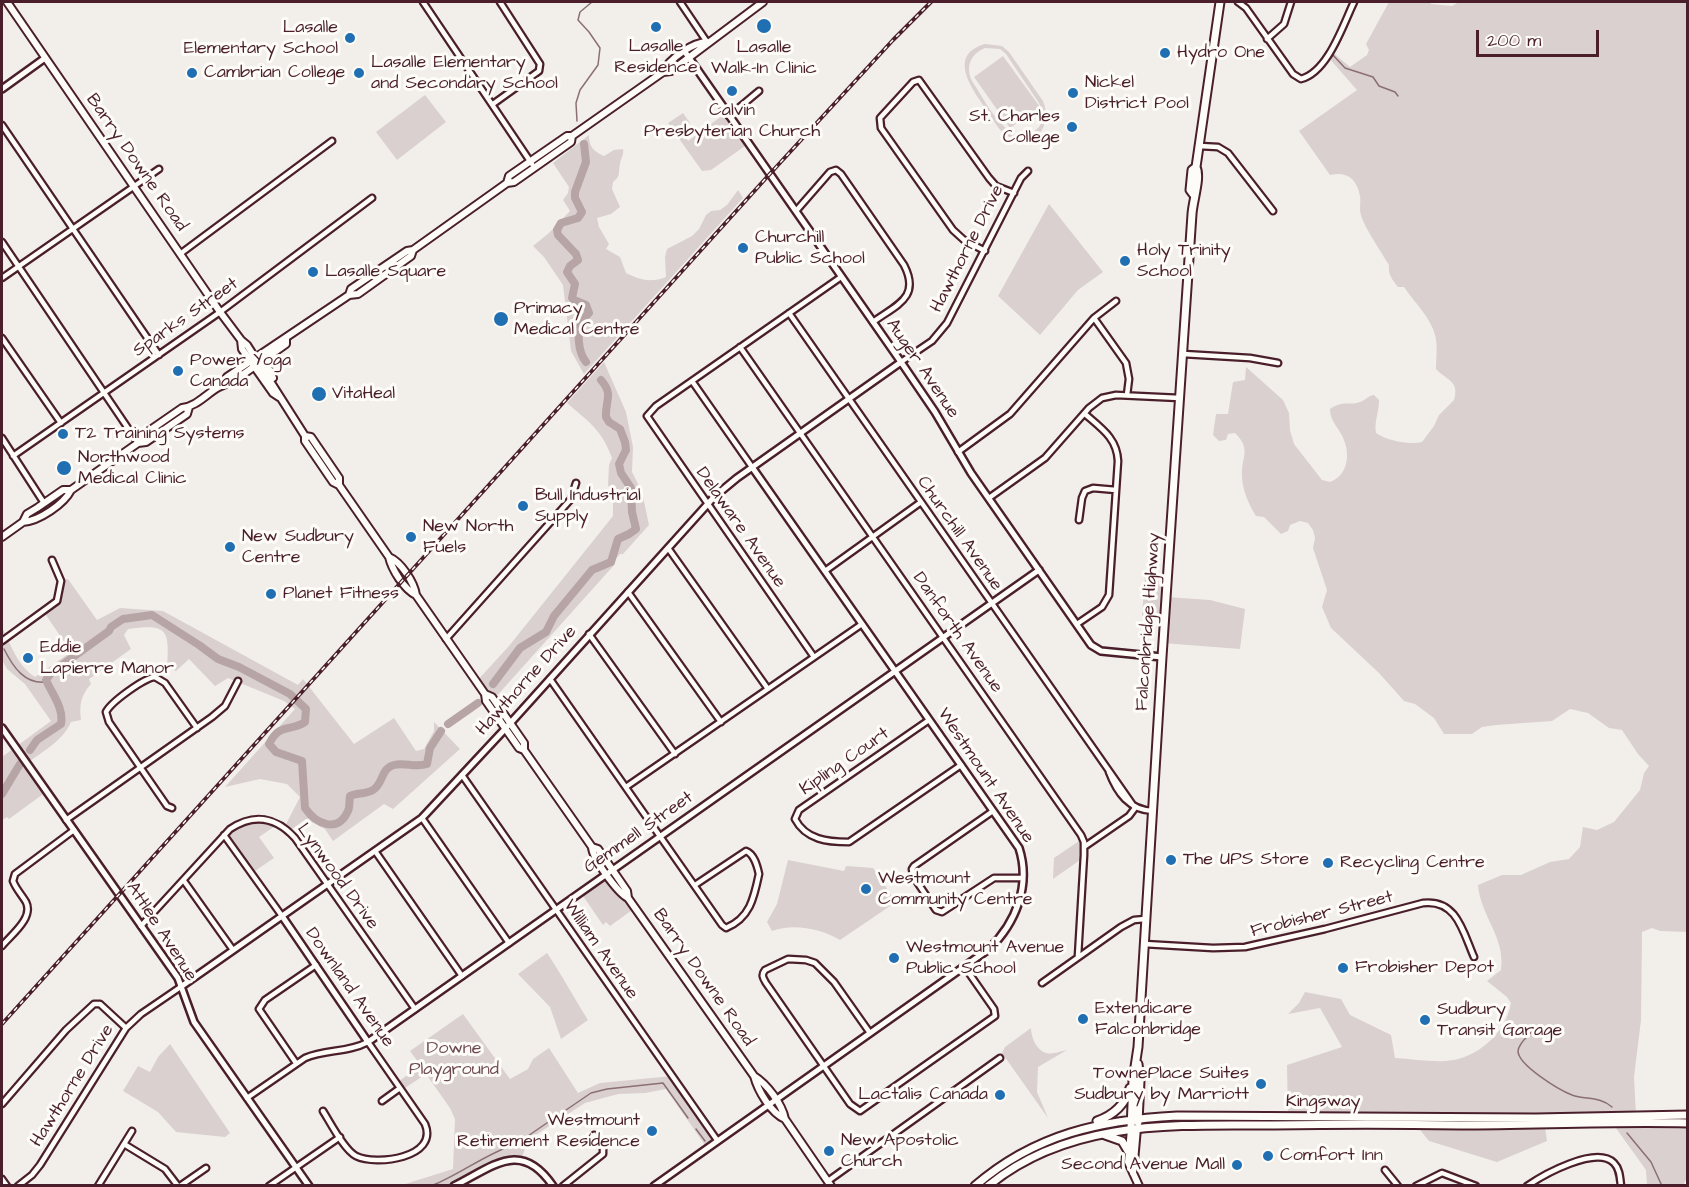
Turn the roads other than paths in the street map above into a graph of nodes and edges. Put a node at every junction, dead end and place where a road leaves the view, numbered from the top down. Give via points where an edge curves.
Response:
1 (7, 2) edge
2 (423, 2) edge
3 (500, 2) edge
4 (680, 2) edge
5 (763, 2) edge
6 (1220, 2) edge
7 (1238, 2) edge
8 (1291, 2) edge
9 (1354, 2) edge
10 (1267, 39) junction
11 (707, 42) junction
12 (687, 55) junction
13 (45, 58) junction
14 (2, 89) edge
15 (759, 91) dead end
16 (493, 104) junction
17 (729, 116) junction
18 (2, 125) edge
19 (572, 136) junction
20 (332, 141) dead end
21 (1199, 146) junction
22 (530, 161) junction
23 (534, 168) junction
24 (159, 169) dead end
25 (1028, 171) dead end
26 (507, 183) junction
27 (134, 187) junction
28 (1014, 194) junction
29 (372, 198) dead end
30 (796, 211) junction
31 (1273, 211) dead end
32 (73, 228) junction
33 (2, 242) edge
34 (985, 251) junction
35 (180, 255) junction
36 (18, 266) junction
37 (841, 277) junction
38 (2, 278) edge
39 (1116, 301) dead end
40 (220, 312) junction
41 (789, 313) junction
42 (1094, 318) junction
43 (873, 322) junction
44 (2, 338) edge
45 (286, 339) junction
46 (740, 347) junction
47 (275, 351) junction
48 (1183, 354) junction
49 (159, 355) junction
50 (254, 362) junction
51 (901, 362) junction
52 (1278, 363) dead end
53 (261, 376) junction
54 (240, 377) junction
55 (692, 381) junction
56 (223, 384) junction
57 (275, 388) junction
58 (105, 392) junction
59 (1128, 395) junction
60 (279, 397) junction
61 (1180, 398) junction
62 (850, 400) junction
63 (1085, 414) junction
64 (61, 423) junction
65 (801, 434) junction
66 (2, 438) edge
67 (138, 443) junction
68 (958, 452) junction
69 (13, 456) junction
70 (752, 467) junction
71 (576, 483) dead end
72 (71, 490) junction
73 (1116, 490) junction
74 (989, 498) junction
75 (921, 502) junction
76 (44, 503) junction
77 (707, 505) junction
78 (1079, 520) dead end
79 (23, 522) junction
80 (2, 537) edge
81 (873, 537) junction
82 (668, 548) junction
83 (52, 560) dead end
84 (1039, 570) junction
85 (825, 571) junction
86 (628, 592) junction
87 (992, 604) junction
88 (862, 624) junction
89 (1077, 624) junction
90 (589, 634) junction
91 (944, 637) junction
92 (446, 639) junction
93 (2, 641) edge
94 (814, 657) junction
95 (1162, 657) junction
96 (896, 671) junction
97 (550, 679) junction
98 (238, 681) dead end
99 (768, 689) junction
100 (929, 720) junction
101 (721, 722) junction
102 (508, 726) junction
103 (2, 728) edge
104 (197, 728) junction
105 (675, 754) junction
106 (961, 765) junction
107 (141, 768) junction
108 (462, 775) junction
109 (626, 787) junction
110 (172, 808) dead end
111 (1135, 808) junction
112 (993, 811) junction
113 (1153, 811) junction
114 (422, 819) junction
115 (66, 820) junction
116 (74, 830) junction
117 (224, 835) junction
118 (661, 837) junction
119 (1084, 847) junction
120 (375, 851) junction
121 (610, 873) junction
122 (1022, 878) junction
123 (184, 881) junction
124 (327, 884) junction
125 (695, 885) junction
126 (556, 910) junction
127 (282, 916) junction
128 (1145, 919) junction
129 (141, 926) junction
130 (509, 943) junction
131 (1144, 944) junction
132 (2, 946) edge
133 (233, 950) junction
134 (1078, 956) junction
135 (1474, 957) dead end
136 (316, 965) junction
137 (964, 966) junction
138 (462, 976) junction
139 (1042, 983) dead end
140 (182, 986) junction
141 (416, 1009) junction
142 (126, 1028) junction
143 (870, 1033) junction
144 (368, 1042) junction
145 (1137, 1052) junction
146 (1000, 1058) dead end
147 (296, 1063) junction
148 (824, 1065) junction
149 (1133, 1080) junction
150 (400, 1088) junction
151 (247, 1098) junction
152 (382, 1101) dead end
153 (772, 1102) junction
154 (2, 1104) edge
155 (323, 1111) dead end
156 (1688, 1115) edge
157 (1135, 1118) junction
158 (1688, 1124) edge
159 (1134, 1128) junction
160 (1079, 1130) junction
161 (132, 1131) dead end
162 (1103, 1134) junction
163 (594, 1135) dead end
164 (340, 1137) junction
165 (717, 1140) junction
166 (124, 1144) junction
167 (1128, 1151) junction
168 (296, 1167) junction
169 (206, 1168) dead end
170 (1385, 1170) dead end
171 (1133, 1173) junction
172 (2, 1179) edge
173 (829, 1183) edge
174 (7, 1185) edge
175 (18, 1185) edge
176 (99, 1185) edge
177 (179, 1185) edge
178 (269, 1185) edge
179 (309, 1185) edge
180 (454, 1185) edge
181 (553, 1185) edge
182 (563, 1185) edge
183 (654, 1185) edge
184 (975, 1185) edge
185 (988, 1185) edge
186 (1139, 1185) edge
187 (1398, 1185) edge
188 (1416, 1185) edge
189 (1476, 1185) edge
190 (1527, 1185) edge
191 (1621, 1185) edge

1 - 13 main road, Barry Downe Road
2 - 16 street
3 - 16 street via 540,64 539,71
4 - 11 street
5 - 11 main road
6 - 21 main road, Falconbridge Highway
7 - 10 street
8 - 10 street via 1284,24
9 - 10 street via 1330,53 1303,79 1293,74
11 - 12 main road via 699,42
12 - 17 street, Auger Avenue
12 - 19 main road via 671,71 663,72
13 - 14 street
13 - 27 main road, Barry Downe Road
15 - 17 street
16 - 22 street
17 - 30 street, Auger Avenue
18 - 32 street
19 - 22 main road
19 - 23 main road via 571,142
20 - 35 street
21 - 31 street via 1226,151
21 - 48 main road, Falconbridge Highway via 1190,190 1193,194
22 - 23 street
22 - 26 main road via 509,176
23 - 26 main road
24 - 27 street
25 - 28 street, Hawthorne Drive
26 - 45 main road via 413,250 406,250
27 - 32 street
27 - 35 main road, Barry Downe Road
28 - 34 street, Hawthorne Drive
28 - 34 street via 989,178 919,80 880,118 881,128 953,230
29 - 40 street, Sparks Street
30 - 37 street, Auger Avenue
30 - 43 street via 830,172 836,170 841,174 904,265 910,282 904,300
32 - 36 street
32 - 49 street
33 - 36 street
34 - 51 street, Hawthorne Drive via 942,331
35 - 40 main road, Barry Downe Road
36 - 38 street
36 - 58 street
37 - 41 street
37 - 43 street, Auger Avenue
39 - 42 street
40 - 49 street, Sparks Street
40 - 50 main road, Barry Downe Road
41 - 46 street
41 - 62 street, Churchill Avenue
42 - 59 street via 1126,363
42 - 68 street via 1010,414
43 - 51 street, Auger Avenue
44 - 64 street
45 - 47 main road via 286,344
45 - 50 main road
46 - 55 street
46 - 65 street, Danforth Avenue
47 - 50 main road
47 - 57 main road via 268,367
48 - 52 street
48 - 61 main road, Falconbridge Highway
49 - 58 street, Sparks Street
50 - 53 main road, Barry Downe Road
50 - 54 main road
50 - 56 main road via 226,377
50 - 57 main road, Barry Downe Road
51 - 62 street, Hawthorne Drive
51 - 68 street, Auger Avenue
53 - 54 main road
53 - 60 main road, Barry Downe Road
54 - 56 main road
55 - 70 street, Westmount Avenue
55 - 77 street, Delaware Avenue via 648,413 649,422
56 - 67 main road via 189,407 188,414 146,442
57 - 60 main road, Barry Downe Road
58 - 64 street, Sparks Street
58 - 67 street
59 - 61 street
59 - 63 street via 1102,398
60 - 92 main road, Barry Downe Road via 305,436 304,441
61 - 95 main road, Falconbridge Highway
62 - 65 street, Hawthorne Drive
62 - 75 street, Churchill Avenue
63 - 73 street via 1116,445
63 - 74 street via 1045,458
64 - 69 street, Sparks Street
65 - 70 street, Hawthorne Drive
65 - 81 street, Danforth Avenue
66 - 69 street
67 - 72 main road
68 - 74 street, Auger Avenue
69 - 76 street
70 - 77 street, Hawthorne Drive
70 - 85 street, Westmount Avenue
71 - 92 street via 571,499
72 - 76 main road via 63,490
72 - 79 main road via 67,498 32,522
73 - 78 street via 1085,491
73 - 89 street via 1108,597 1102,607
74 - 84 street, Auger Avenue
75 - 81 street
75 - 87 street, Churchill Avenue
76 - 79 main road via 27,514
77 - 82 street, Hawthorne Drive
77 - 94 street, Delaware Avenue
79 - 80 main road
81 - 85 street
81 - 91 street, Danforth Avenue
82 - 86 street, Hawthorne Drive
82 - 99 street
83 - 93 street via 61,581 57,602
84 - 87 street, Gemmell Street
84 - 89 street, Auger Avenue
85 - 88 street, Westmount Avenue
86 - 90 street, Hawthorne Drive
86 - 101 street
87 - 91 street, Gemmell Street
87 - 111 street, Churchill Avenue via 1125,799
88 - 94 street
88 - 96 street, Westmount Avenue
89 - 95 street, Auger Avenue via 1098,650
90 - 97 street, Hawthorne Drive
90 - 105 street
91 - 96 street, Gemmell Street
91 - 119 street, Danforth Avenue via 1079,831
92 - 102 main road, Barry Downe Road via 486,701
94 - 99 street
95 - 113 main road, Falconbridge Highway
96 - 100 street, Westmount Avenue
96 - 118 street, Gemmell Street
97 - 102 street, Hawthorne Drive
97 - 109 street
98 - 104 street via 225,705
99 - 101 street
100 - 106 street, Westmount Avenue
100 - 106 street, Kipling Court via 799,810 795,816 797,823 809,836 849,842
101 - 105 street
102 - 108 street, Hawthorne Drive
102 - 121 main road, Barry Downe Road via 524,743 592,852
103 - 115 street, Attlee Avenue
104 - 107 street
104 - 107 street via 159,678 147,679 111,704 106,717
105 - 109 street
106 - 112 street, Westmount Avenue
107 - 110 street
107 - 115 street
108 - 114 street, Hawthorne Drive
108 - 126 street, William Avenue
109 - 118 street
111 - 113 street
111 - 119 street
112 - 122 street, Westmount Avenue via 1019,848
112 - 122 street via 914,866 913,876 942,912 994,878
113 - 128 main road, Falconbridge Highway
114 - 120 street, Hawthorne Drive
114 - 130 street
115 - 116 street, Attlee Avenue
116 - 129 street, Attlee Avenue
116 - 132 street via 15,874 13,881 27,904 27,913
117 - 123 street, Lynwood Drive
117 - 124 street, Lynwood Drive via 249,819 275,822 294,838
117 - 127 street, Downland Avenue
118 - 121 street, Gemmell Street
118 - 125 street
119 - 134 street, Danforth Avenue
120 - 124 street, Hawthorne Drive
120 - 138 street
121 - 126 street, Gemmell Street
121 - 153 main road, Barry Downe Road via 621,895 628,898 754,1076 756,1085
122 - 137 street, Westmount Avenue via 1019,902 1009,924 989,949
123 - 129 street, Lynwood Drive
123 - 133 street
124 - 127 street, Hawthorne Drive
124 - 141 street, Lynwood Drive
125 - 125 street via 743,851 748,851 759,874 754,900 744,915 726,928
126 - 130 street, Gemmell Street
126 - 165 street, William Avenue
127 - 133 street, Hawthorne Drive
127 - 136 street, Downland Avenue
128 - 131 main road, Falconbridge Highway
128 - 134 street via 1128,922
129 - 140 street, Attlee Avenue
130 - 138 street, Gemmell Street
131 - 135 street, Frobisher Street via 1245,947 1435,903 1454,914
131 - 145 main road, Falconbridge Highway
133 - 140 street, Hawthorne Drive
134 - 139 street
136 - 144 street, Downland Avenue
136 - 147 street via 265,1000 259,1009
137 - 143 street, Westmount Avenue
137 - 148 street via 996,1012 992,1020 863,1110 854,1109
138 - 141 street, Gemmell Street
140 - 142 street, Hawthorne Drive
140 - 151 street, Attlee Avenue via 192,1017
141 - 144 street, Gemmell Street
142 - 154 street via 100,1004 94,1004 66,1030
142 - 175 street, Hawthorne Drive via 40,1165
143 - 148 street, Westmount Avenue
143 - 148 street via 834,982 815,963 788,959 765,970 762,977
144 - 147 street, Gemmell Street via 348,1050 316,1054
144 - 150 street, Downland Avenue
145 - 149 main road, Falconbridge Highway
145 - 157 main road, Falconbridge Highway via 1140,1081
146 - 173 street
147 - 151 street, Gemmell Street
148 - 153 street, Westmount Avenue
149 - 157 main road, Falconbridge Highway
149 - 160 main road via 1119,1109
150 - 152 street
150 - 164 street, Downland Avenue via 427,1130 424,1142 415,1152 395,1159 364,1158 351,1152
151 - 168 street, Attlee Avenue
153 - 165 street, Westmount Avenue
153 - 173 main road, Barry Downe Road via 784,1112
155 - 164 street, Downland Avenue
156 - 157 main road, Kingsway
157 - 159 main road, Falconbridge Highway
157 - 160 main road, Kingsway
158 - 159 main road, Kingsway
159 - 162 main road, Kingsway
159 - 167 main road
159 - 171 main road
160 - 184 main road, Kingsway via 1027,1150
161 - 166 street
162 - 167 main road via 1122,1141
162 - 185 main road, Kingsway via 1035,1155
163 - 182 street via 603,1154
164 - 168 street
165 - 183 street, Westmount Avenue
166 - 176 street
166 - 177 street via 165,1169
167 - 171 main road
168 - 178 street
168 - 179 street, Attlee Avenue
169 - 177 street
170 - 187 street
171 - 186 main road
172 - 174 street
180 - 181 street via 514,1159 534,1164
188 - 189 street via 1442,1173
190 - 191 street via 1561,1167 1607,1159 1615,1164

